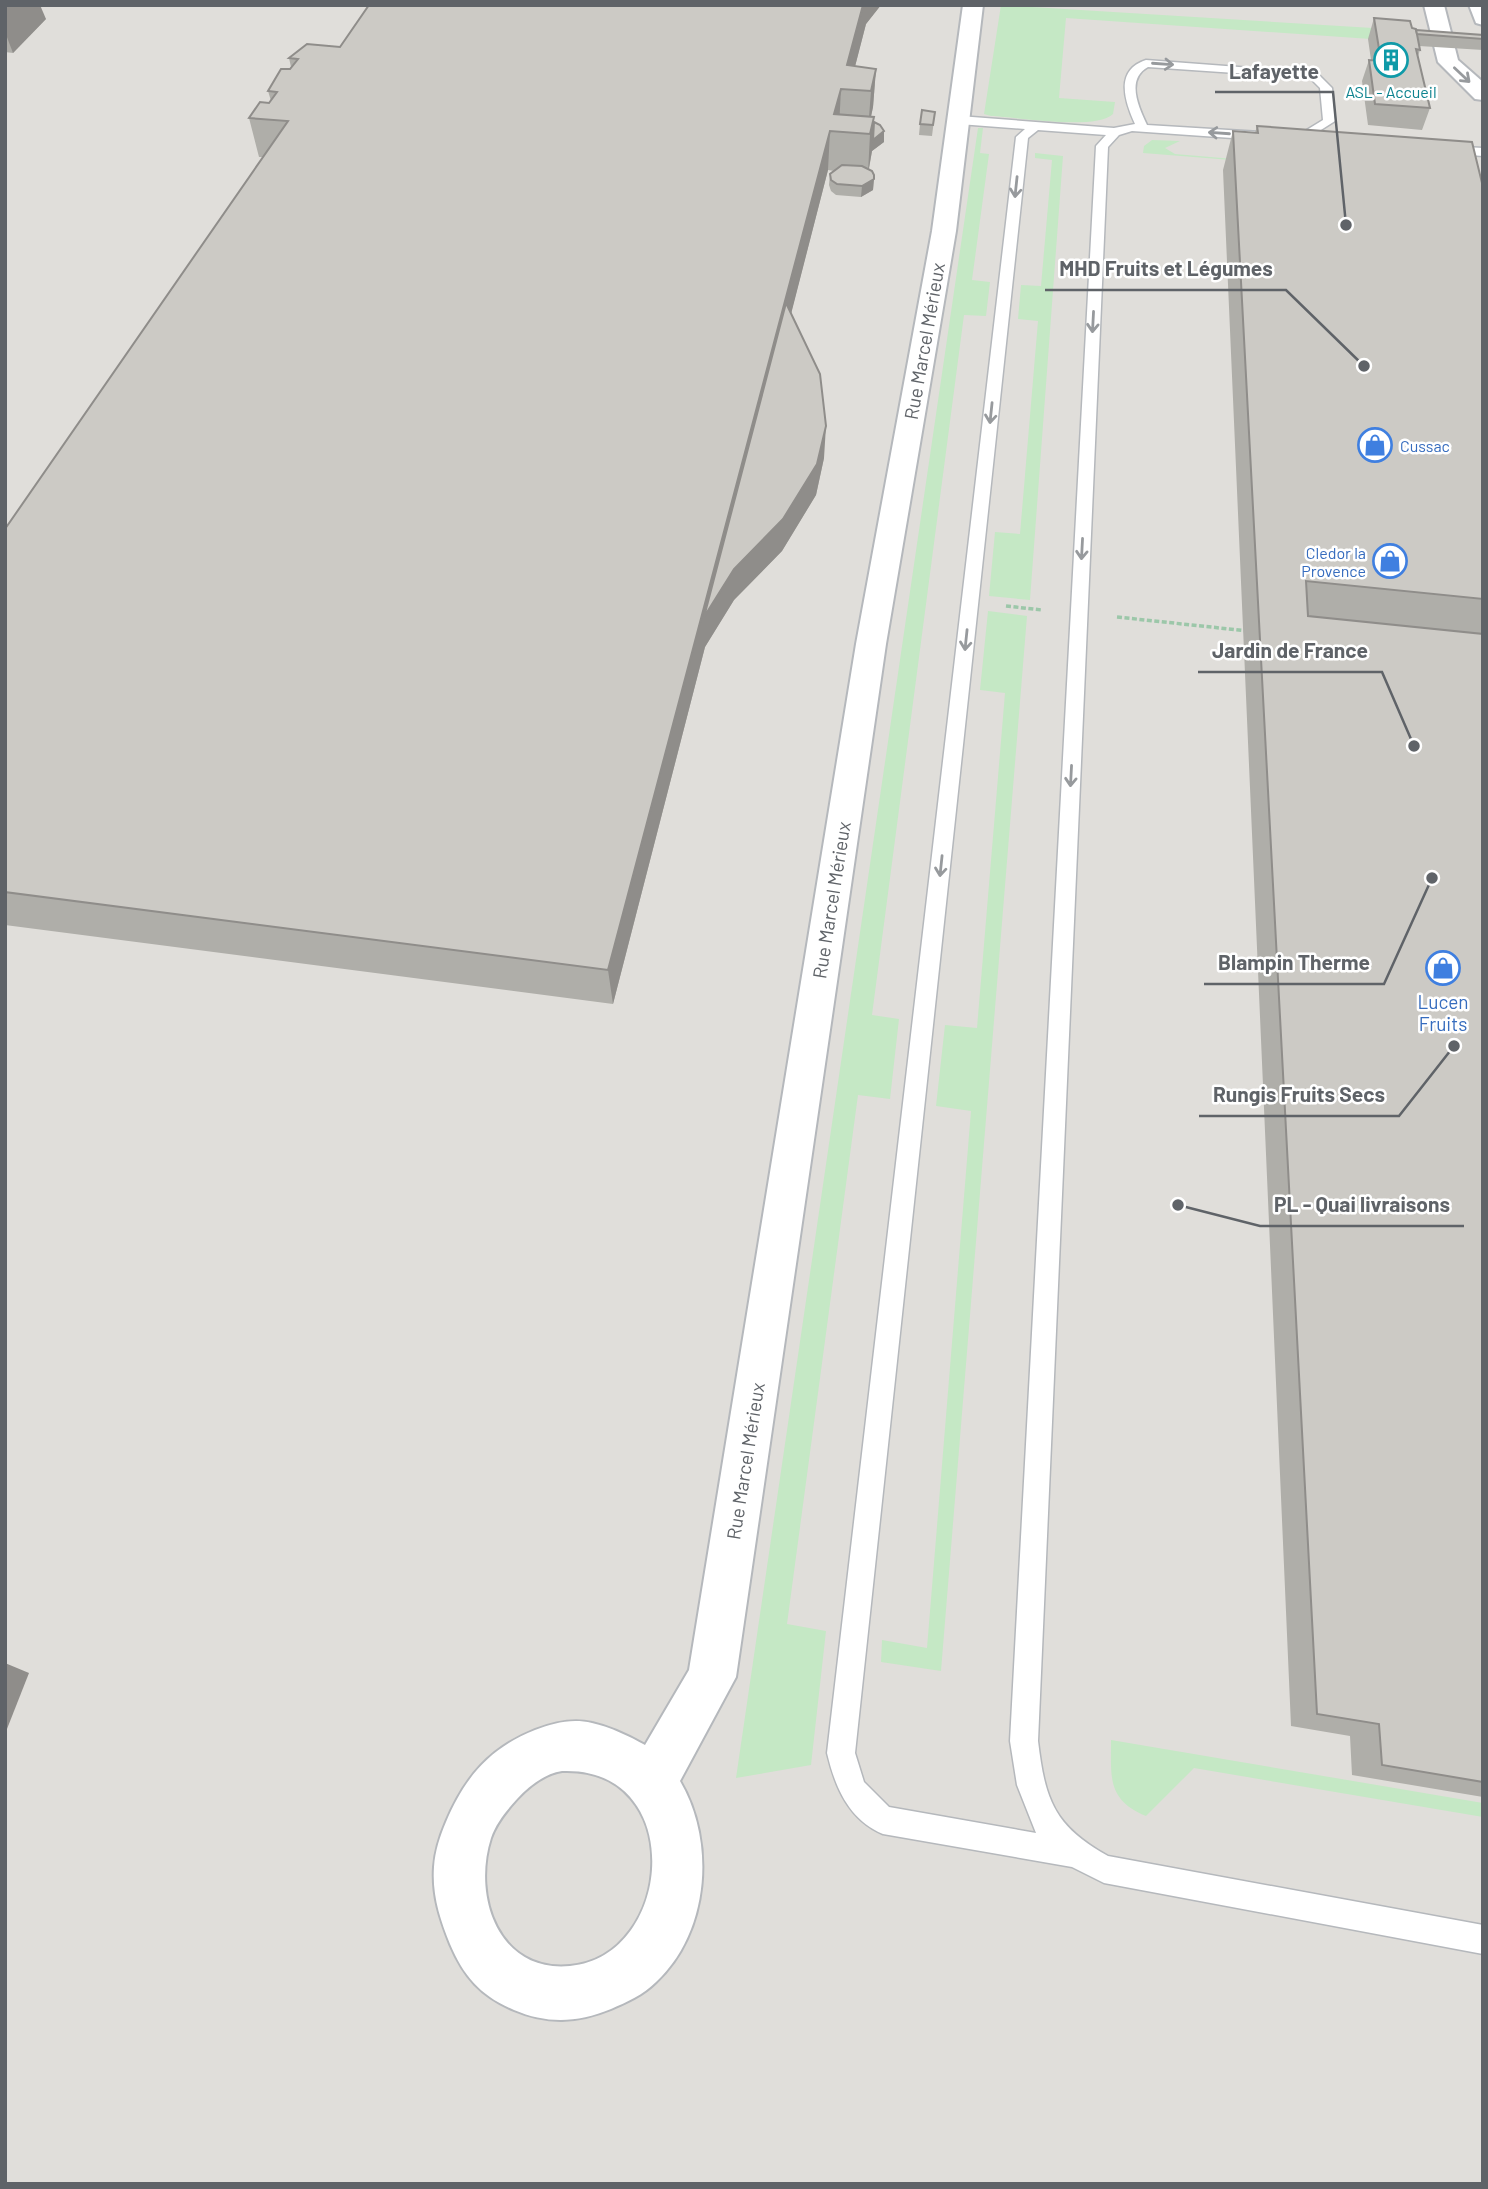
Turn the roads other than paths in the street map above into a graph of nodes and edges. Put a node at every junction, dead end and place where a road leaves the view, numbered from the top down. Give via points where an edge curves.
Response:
1 (974, 5) edge
2 (1434, 5) edge
3 (1479, 5) edge
4 (1483, 19) edge
5 (1483, 94) edge
6 (959, 120) junction
7 (1035, 126) junction
8 (1143, 128) junction
9 (1115, 132) junction
10 (1298, 139) junction
11 (1337, 142) edge
12 (1430, 148) edge
13 (1483, 152) edge
14 (652, 1782) junction
15 (1071, 1853) junction
16 (1483, 1940) edge

1 - 6 street, Rue Marcel Mérieux
2 -> 5 street via 1448,62
3 - 4 street
6 - 7 lane
6 - 14 street, Rue Marcel Mérieux via 944,231 871,644 712,1677
7 - 9 lane
7 -> 15 lane via 1022,137 841,1753 846,1780 860,1803 883,1820
8 - 9 lane
10 -> 8 lane
8 -> 10 lane via 1132,104 1130,79 1137,66 1146,63 1313,75 1327,89 1329,121
9 -> 15 lane via 1102,146 1024,1741 1029,1788 1045,1823
10 - 11 lane
12 - 13 lane
14 - 14 street via 624,1758 590,1746 554,1748 520,1762 490,1789 469,1823 460,1865 462,1907 477,1945 501,1974 533,1991 570,1995 606,1984 638,1963 662,1930 676,1892 678,1851 670,1814
15 - 16 lane via 1104,1869

